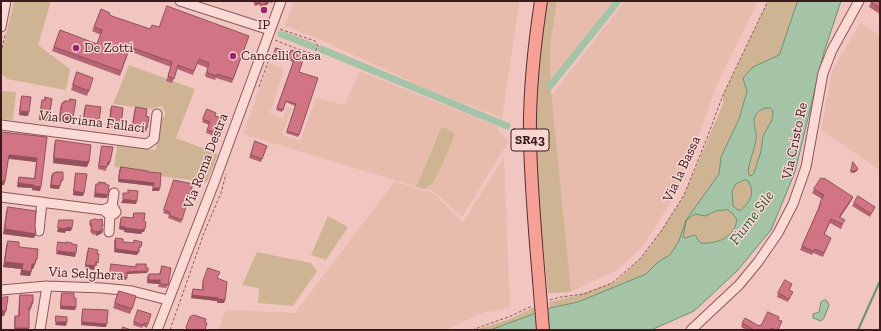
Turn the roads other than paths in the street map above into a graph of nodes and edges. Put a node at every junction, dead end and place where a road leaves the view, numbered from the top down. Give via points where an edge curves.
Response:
1 (6, 1) edge
2 (180, 1) edge
3 (280, 1) edge
4 (540, 1) edge
5 (859, 1) edge
6 (1, 27) edge
7 (270, 31) junction
8 (157, 114) dead end
9 (1, 125) edge
10 (114, 193) dead end
11 (1, 197) edge
12 (42, 202) junction
13 (108, 211) junction
14 (39, 231) dead end
15 (109, 232) dead end
16 (47, 286) junction
17 (1, 290) edge
18 (168, 300) junction
19 (40, 330) edge
20 (157, 330) edge
21 (543, 330) edge
22 (691, 330) edge

1 - 6 street
2 - 7 street
3 - 7 street, Via Roma Destra
4 - 21 main road, SR43, bridge via 531,88 530,140
5 - 22 street, Via Cristo Re via 823,73 806,167 790,210 778,233 739,286
7 - 18 street, Via Roma Destra
8 - 9 street, Via Oriana Fallaci via 154,140 147,144
10 - 13 street
11 - 12 street
12 - 13 street
12 - 14 street
13 - 15 street
16 - 17 street, Via Selghera
16 - 18 street, Via Selghera via 111,292 132,291
16 - 19 street
18 - 20 street, Via Roma Destra

